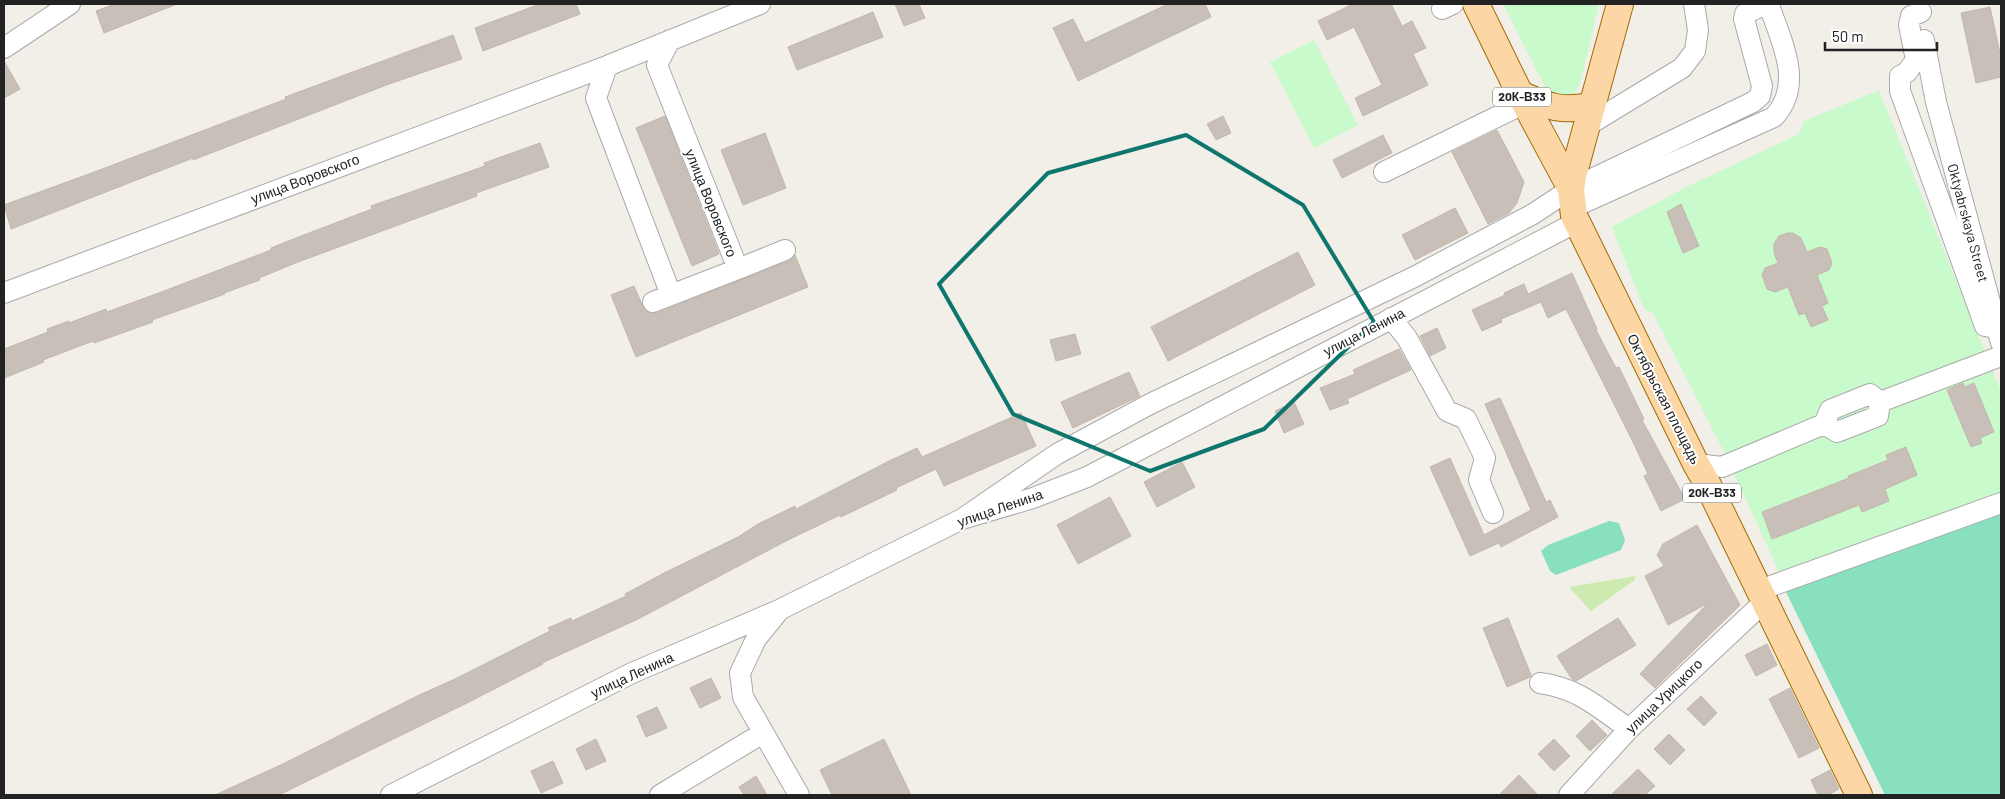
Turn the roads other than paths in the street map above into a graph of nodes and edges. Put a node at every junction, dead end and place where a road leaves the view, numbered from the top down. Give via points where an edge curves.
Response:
1 (70, 4) edge
2 (760, 4) edge
3 (1476, 4) edge
4 (1620, 4) edge
5 (1694, 4) edge
6 (1922, 8) edge
7 (670, 40) junction
8 (4, 48) edge
9 (607, 66) junction
10 (1523, 98) junction
11 (1588, 116) junction
12 (1384, 172) dead end
13 (1573, 207) junction
14 (785, 250) dead end
15 (738, 269) junction
16 (4, 292) edge
17 (1391, 318) junction
18 (1999, 335) edge
19 (2001, 356) edge
20 (1696, 464) junction
21 (2001, 503) edge
22 (1493, 513) dead end
23 (962, 519) junction
24 (1762, 596) junction
25 (779, 610) junction
26 (1540, 683) dead end
27 (1629, 729) junction
28 (763, 734) junction
29 (391, 795) edge
30 (660, 795) edge
31 (799, 795) edge
32 (1570, 795) edge
33 (1859, 795) edge

1 - 8 street
2 - 7 street, улица Воровского
3 - 10 main road, Октябрьская площадь / 20К-В33
4 - 11 main road
5 - 11 street via 1698,30 1694,52 1682,68
6 - 18 street, Oktyabrskaya Street via 1926,55 1936,102
6 - 18 street via 1911,16 1909,25 1916,60 1908,72 1900,76 1900,91 1985,326
7 - 9 street, улица Воровского
7 - 15 street, улица Воровского via 657,64
9 - 15 street, улица Воровского via 596,98 662,298
9 - 16 street, улица Воровского
10 - 11 main road
10 - 12 street
10 - 13 main road, Октябрьская площадь / 20К-В33
11 - 13 main road via 1573,176
13 - 13 street via 1774,117 1784,107 1788,96 1787,57 1770,8 1766,6 1749,11 1744,19 1762,86 1760,96
13 - 17 street, улица Ленина
13 - 20 main road, Октябрьская площадь / 20К-В33
13 - 23 street via 1534,214 1414,277 1150,404 1057,454
14 - 15 street
17 - 22 street via 1406,338 1447,411 1466,419 1486,458 1479,480
17 - 23 street, улица Ленина via 1087,477 1033,498
19 - 20 street via 1880,402 1870,394 1852,401 1830,410 1824,424 1722,467
20 - 24 main road, Октябрьская площадь / 20К-В33
21 - 24 street
23 - 25 street, улица Ленина
24 - 27 street, улица Урицкого
24 - 33 main road, Октябрьская площадь / 20К-В33
25 - 28 street via 756,639 740,674 743,697
25 - 29 street, улица Ленина via 632,673
26 - 27 street via 1578,693
27 - 32 street, улица Урицкого
28 - 30 street
28 - 31 street

